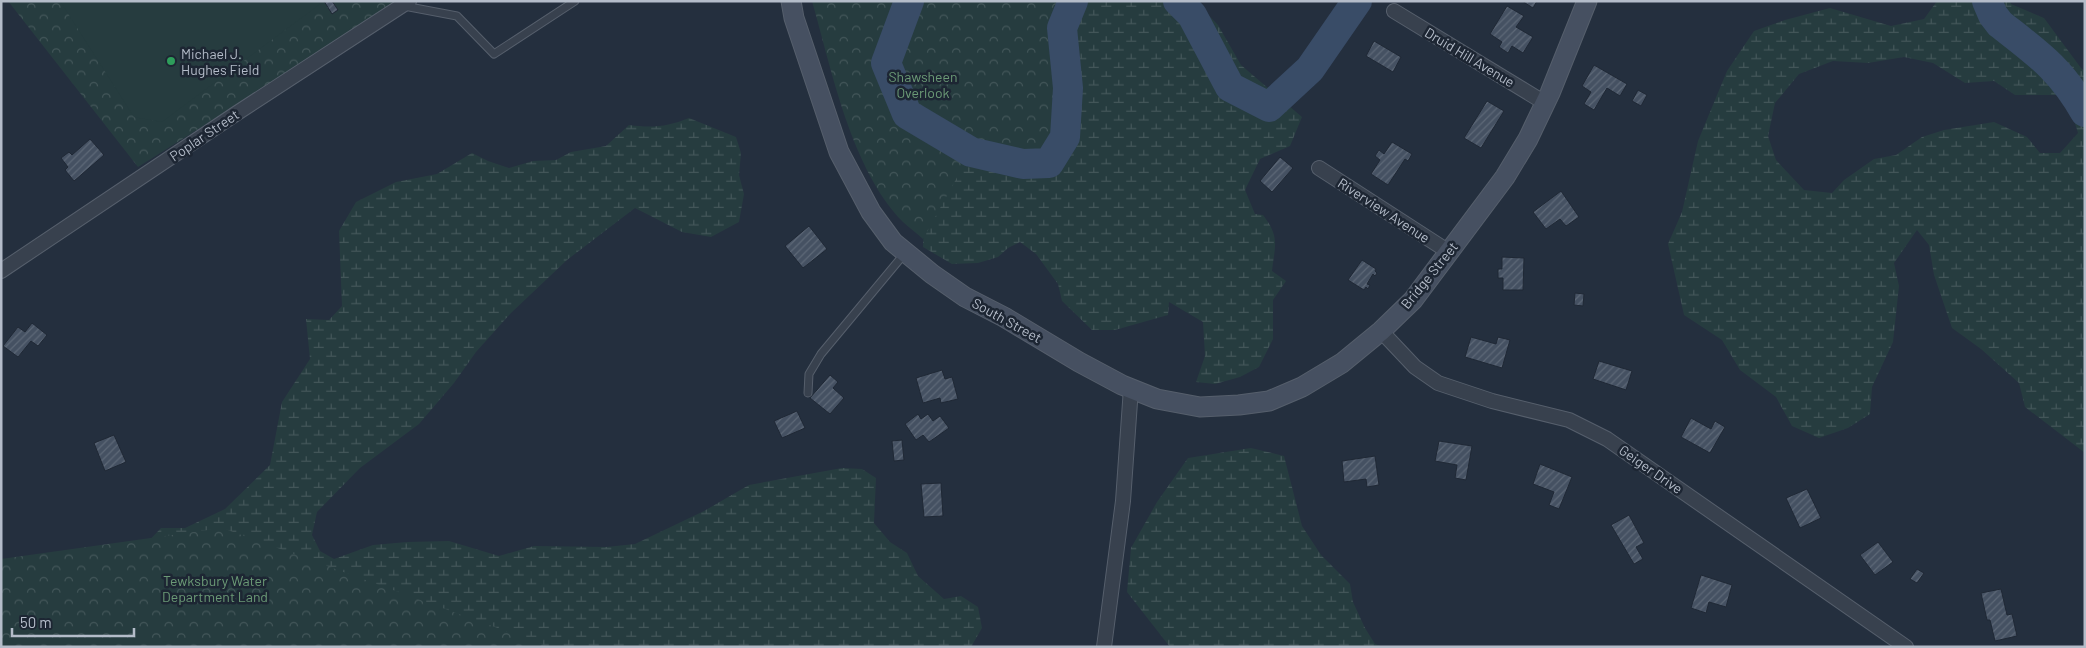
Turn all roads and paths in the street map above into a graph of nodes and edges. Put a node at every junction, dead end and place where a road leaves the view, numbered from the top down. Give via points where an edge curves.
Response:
1 (575, 1) edge
2 (791, 1) edge
3 (1587, 1) edge
4 (405, 4) edge
5 (1394, 11) dead end
6 (1545, 103) junction
7 (1319, 168) dead end
8 (1448, 252) junction
9 (906, 253) junction
10 (1, 271) edge
11 (1381, 331) junction
12 (1131, 388) junction
13 (808, 393) dead end
14 (1104, 647) edge
15 (1906, 647) edge

1 - 4 lane via 494,54 457,16
2 - 9 street, South Street via 839,152 871,212 892,242
3 - 6 street, Bridge Street
4 - 10 street, Poplar Street
5 - 6 street, Druid Hill Avenue
6 - 8 street, Bridge Street via 1528,140 1505,176
7 - 8 street, Riverview Avenue
8 - 11 street, Bridge Street via 1412,300
9 - 12 street, South Street via 966,297
9 - 13 lane via 821,354 810,374
11 - 12 street, Bridge Street via 1342,363 1302,387 1269,400 1200,407 1157,399
11 - 15 street, Geiger Drive via 1415,367 1438,383 1492,401 1569,420 1607,439
12 - 14 street via 1122,501

